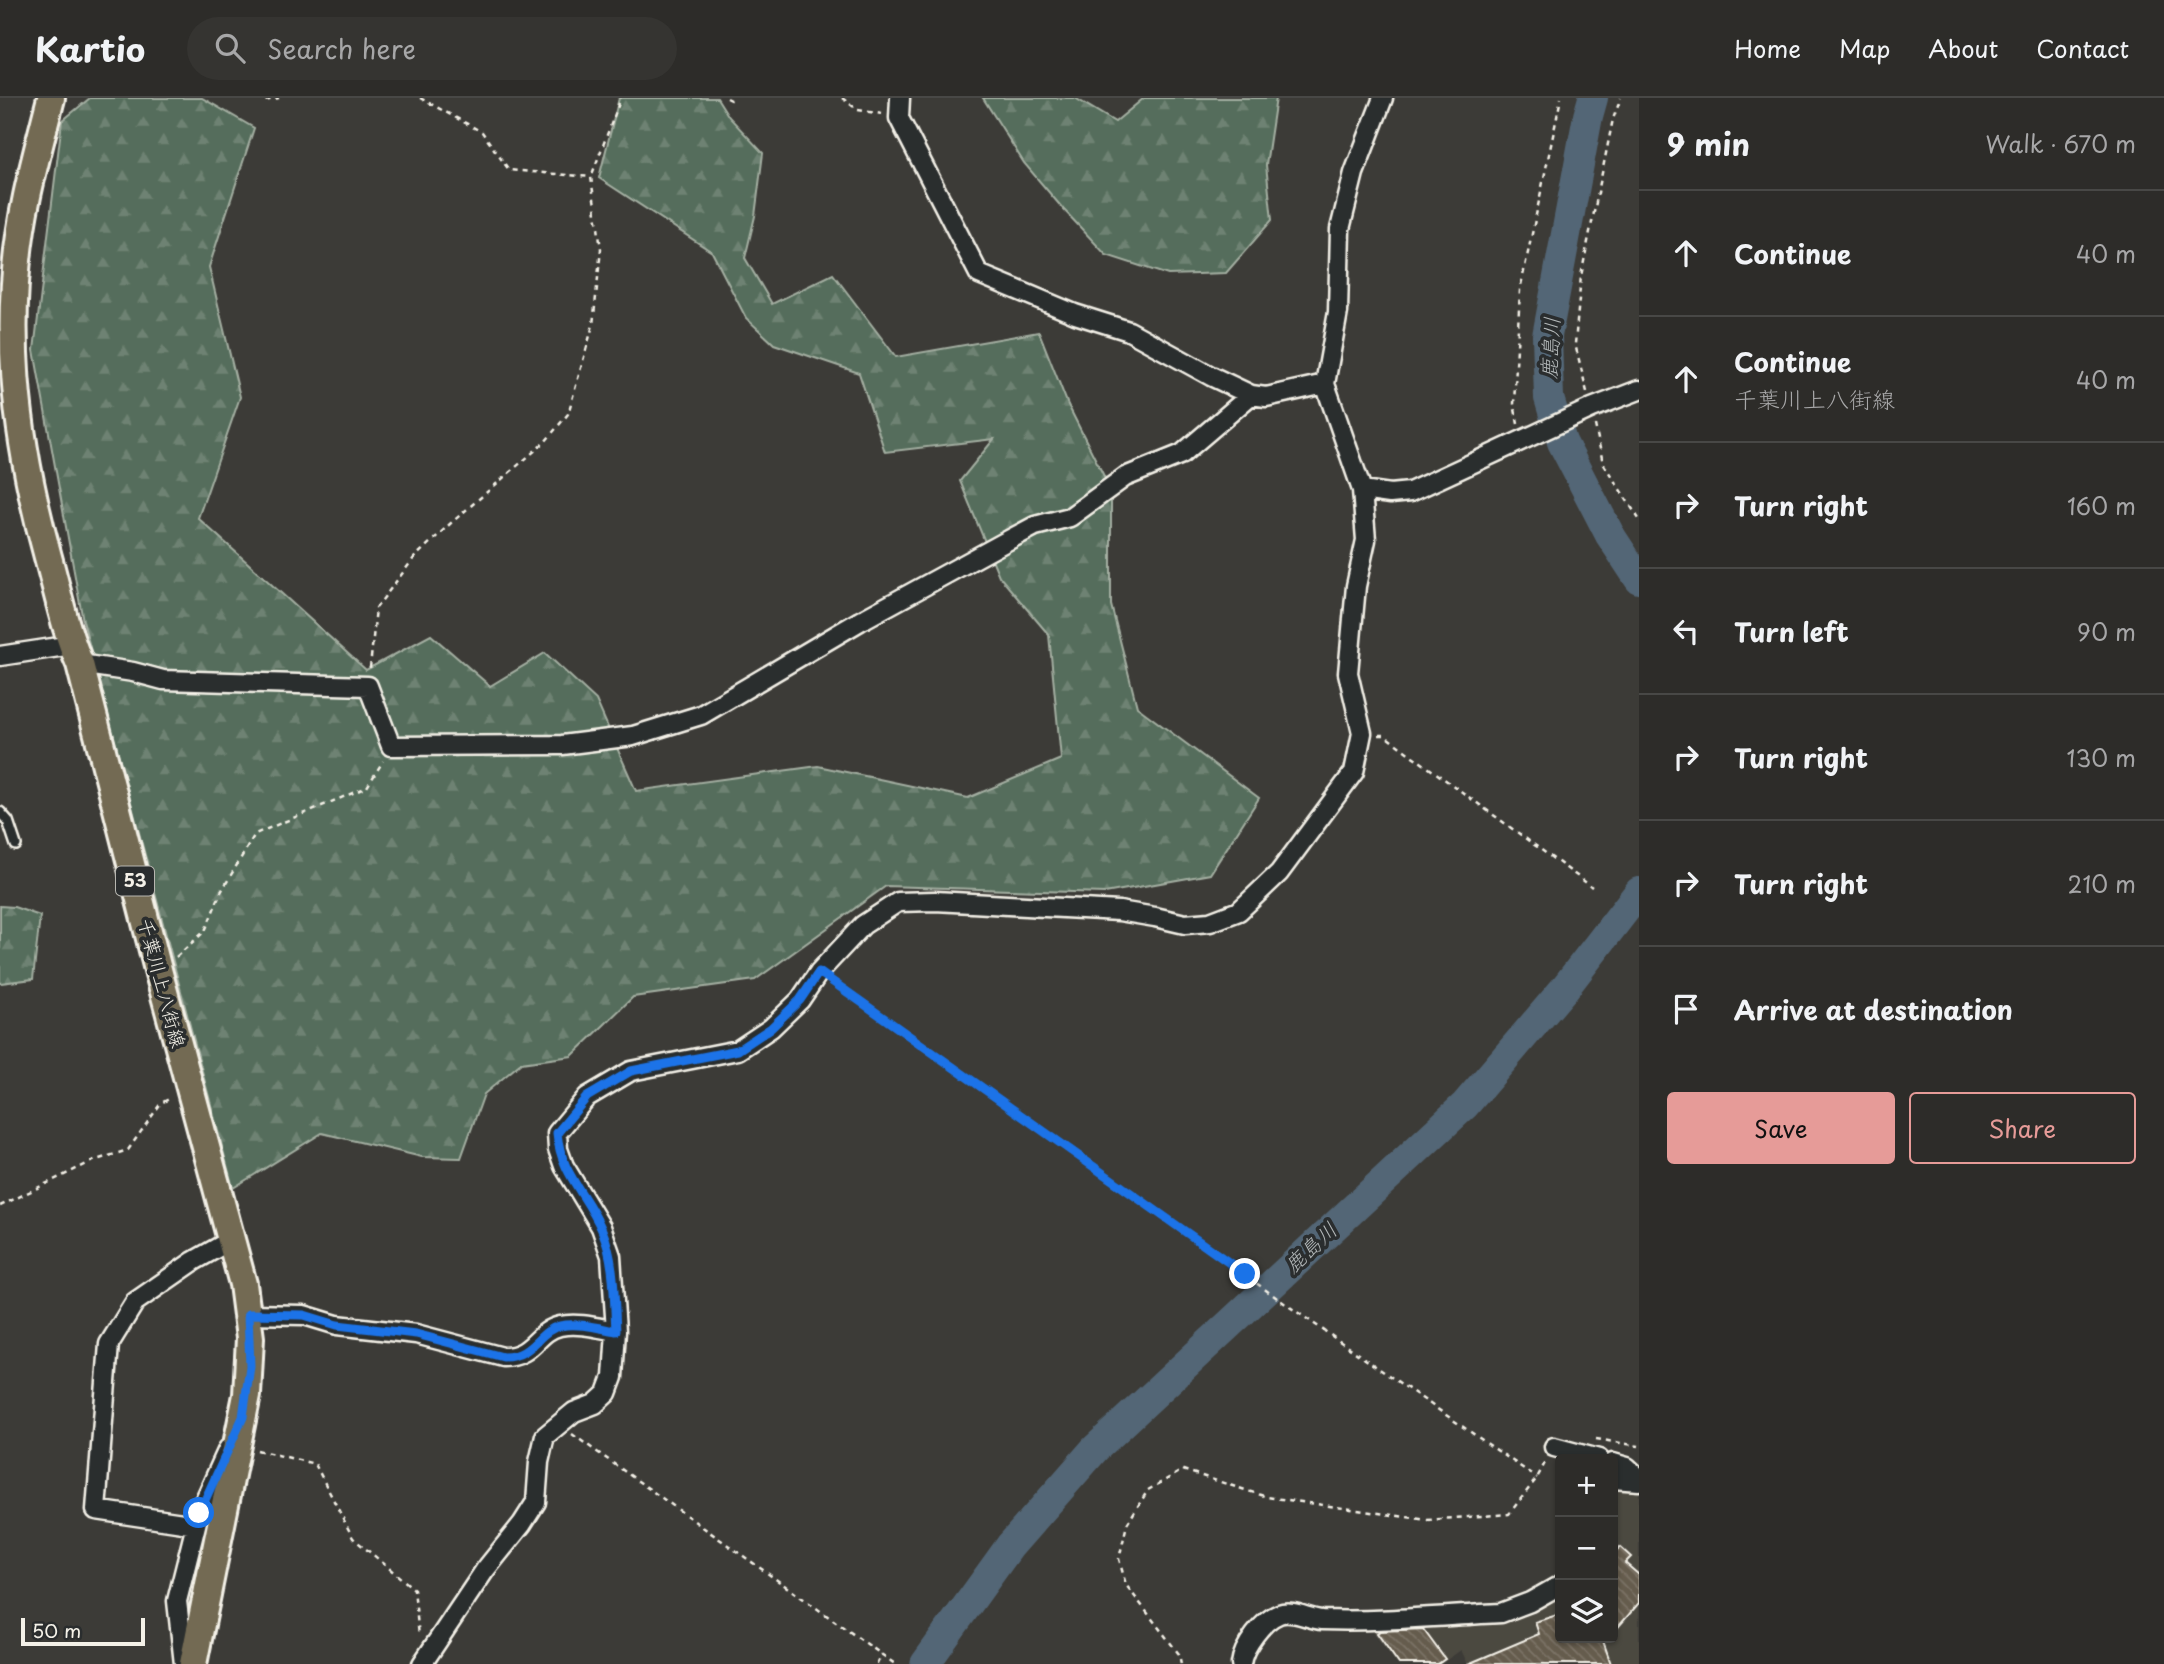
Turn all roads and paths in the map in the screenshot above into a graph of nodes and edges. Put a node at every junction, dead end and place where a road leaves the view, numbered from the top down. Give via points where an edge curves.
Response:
1 (51, 98) edge
2 (256, 98) edge
3 (279, 98) edge
4 (420, 98) edge
5 (621, 98) edge
6 (727, 98) edge
7 (736, 98) edge
8 (842, 98) edge
9 (900, 98) edge
10 (1383, 98) edge
11 (1561, 98) edge
12 (1621, 98) edge
13 (899, 118) junction
14 (591, 177) junction
15 (1325, 384) junction
16 (1639, 390) edge
17 (1251, 395) junction
18 (1592, 408) junction
19 (1524, 440) junction
20 (1362, 490) junction
21 (1639, 519) edge
22 (76, 654) junction
23 (0, 656) edge
24 (368, 686) junction
25 (1362, 733) junction
26 (391, 746) junction
27 (0, 812) edge
28 (16, 845) dead end
29 (1592, 887) dead end
30 (157, 966) junction
31 (819, 972) junction
32 (190, 1088) junction
33 (0, 1206) edge
34 (231, 1240) junction
35 (248, 1314) junction
36 (616, 1331) junction
37 (243, 1417) junction
38 (558, 1424) junction
39 (237, 1446) junction
40 (1554, 1447) dead end
41 (1580, 1454) edge
42 (1618, 1464) edge
43 (1618, 1479) edge
44 (1639, 1480) edge
45 (196, 1525) junction
46 (1555, 1589) edge
47 (882, 1654) junction
48 (426, 1659) edge
49 (184, 1664) edge
50 (193, 1664) edge
51 (877, 1664) edge
52 (895, 1664) edge
53 (1181, 1664) edge
54 (1241, 1664) edge

1 - 22 main road, 千葉川上八街線 / 53 via 20,234 13,348 25,465
2 - 3 path
4 - 14 path via 482,132 509,170
5 - 14 path
6 - 7 path
8 - 13 path via 858,110
9 - 13 street
10 - 15 street via 1354,173 1340,229 1338,312
11 - 19 path via 1520,290 1514,404
12 - 18 path via 1581,276 1575,344
13 - 17 street via 979,274 1129,331
14 - 24 path via 601,249 593,325 568,414 545,442 414,558 376,608
15 - 17 street via 1266,397
15 - 20 street
16 - 18 street
17 - 26 street via 1182,454 1125,477 1070,517 1035,526 991,549 701,715 633,736 562,744
18 - 19 street
18 - 21 path via 1603,463
19 - 20 street via 1410,492
20 - 25 street via 1366,540 1356,586 1348,673
22 - 23 street
22 - 24 street via 163,680
22 - 30 main road, 千葉川上八街線 / 53
24 - 26 street
25 - 29 path via 1384,735
25 - 31 street via 1354,772 1279,873 1239,911 1210,922 1185,924 1119,911 898,902 863,925
26 - 30 path via 367,787 255,834 221,892 205,931 172,960
27 - 28 lane
30 - 32 main road, 千葉川上八街線 / 53
31 - 36 street via 800,1000 771,1028 738,1050 631,1071 587,1097 557,1133 564,1166 601,1227 611,1256
31 - 53 path via 1537,1478 1508,1514 1427,1520 1268,1497 1183,1470 1148,1490 1127,1524 1119,1559 1126,1585 1180,1654
32 - 33 path via 161,1103 128,1150 93,1161
32 - 34 main road, 千葉川上八街線 / 53
34 - 35 main road, 千葉川上八街線 / 53
34 - 45 street via 135,1302 109,1344 96,1510
35 - 36 street via 304,1315 337,1325 416,1334 503,1357 525,1353 559,1326
35 - 37 main road, 千葉川上八街線 / 53 via 250,1366
36 - 38 street via 613,1377 607,1393
37 - 39 main road, 千葉川上八街線 / 53
37 - 45 street
38 - 47 path
38 - 48 street via 545,1436 536,1502
39 - 48 path via 315,1464 353,1538 414,1589 418,1635
39 - 50 main road, 千葉川上八街線 / 53
40 - 41 street
42 - 44 street via 1627,1466
43 - 44 street
45 - 49 street via 177,1601
46 - 54 street via 1501,1613 1319,1620 1288,1612 1278,1615 1248,1644
47 - 51 path
47 - 52 path

